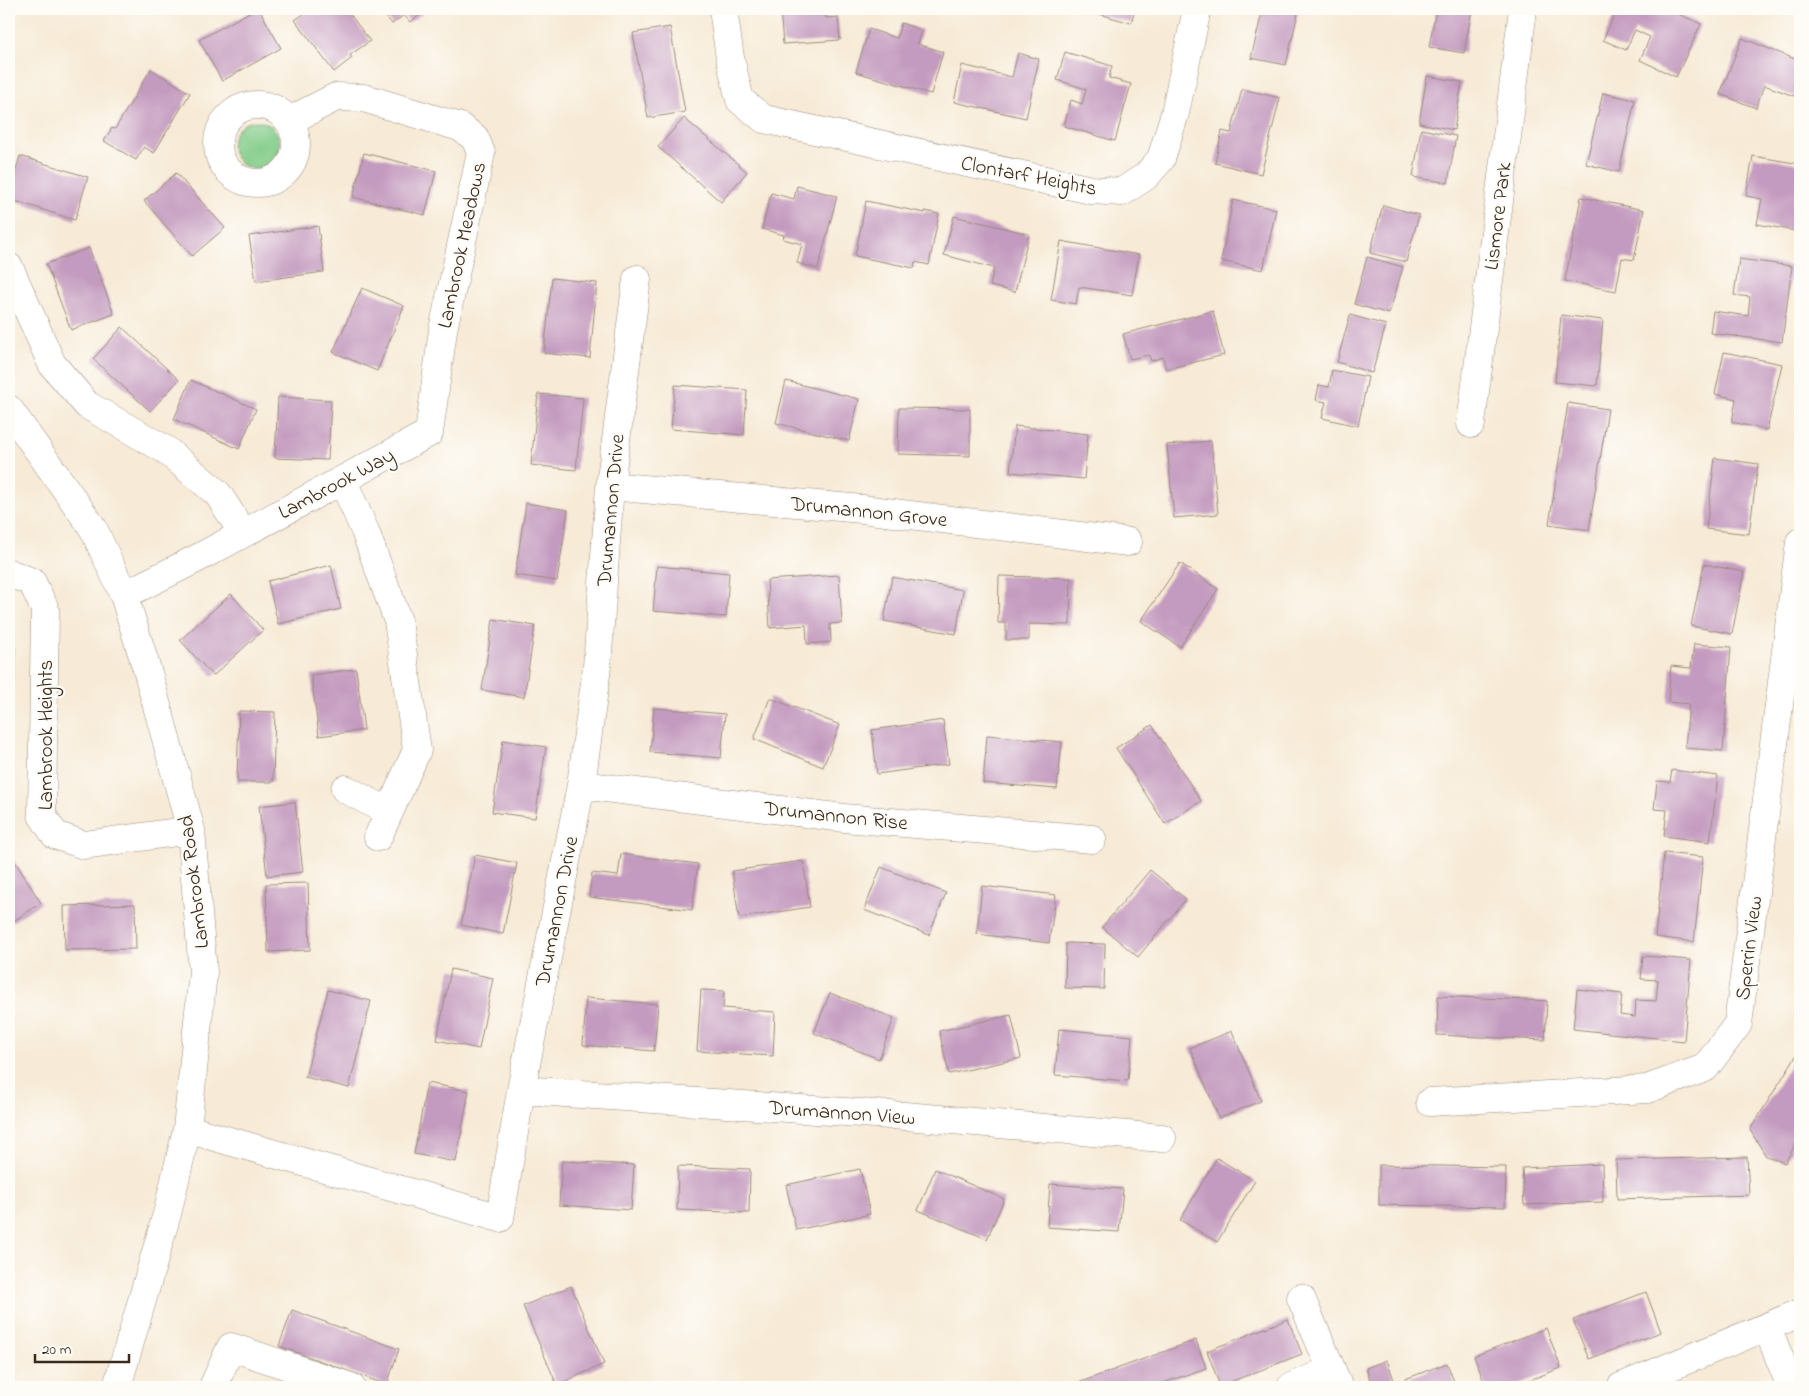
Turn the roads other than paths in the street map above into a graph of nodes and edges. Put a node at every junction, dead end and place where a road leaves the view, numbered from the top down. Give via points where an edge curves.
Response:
1 (724, 9) edge
2 (1197, 9) edge
3 (1523, 9) edge
4 (289, 121) dead end
5 (9, 267) edge
6 (637, 279) dead end
7 (9, 409) edge
8 (1471, 424) dead end
9 (429, 433) joint
10 (343, 481) junction
11 (610, 486) junction
12 (243, 533) junction
13 (1128, 542) dead end
14 (1800, 542) edge
15 (9, 573) edge
16 (124, 595) junction
17 (581, 785) junction
18 (345, 789) dead end
19 (389, 812) junction
20 (190, 830) junction
21 (378, 837) dead end
22 (1092, 839) dead end
23 (521, 1090) junction
24 (1430, 1102) dead end
25 (187, 1129) junction
26 (1162, 1138) dead end
27 (1301, 1298) dead end
28 (1800, 1313) edge
29 (1767, 1327) junction
30 (1335, 1379) edge
31 (117, 1387) edge
32 (213, 1387) edge
33 (351, 1387) edge
34 (1290, 1387) edge
35 (1621, 1387) edge
36 (1791, 1387) edge

1 - 2 street, Clontarf Heights via 730,58 740,100 764,118 1091,190 1122,192 1146,176 1161,160 1175,113
3 - 8 street, Lismore Park
4 - 9 street, Lambrook Meadows via 336,97 364,98 460,127 475,138 481,153 443,330
5 - 12 street via 52,364 87,404 166,450 218,494
6 - 11 street, Drumannon Drive
7 - 16 street, Lambrook Road via 93,528
9 - 10 street, Lambrook Way
10 - 12 street, Lambrook Way
10 - 19 street via 366,531 398,621 418,750
11 - 13 street, Drumannon Grove via 862,509
11 - 17 street, Drumannon Drive via 597,667
12 - 16 street, Lambrook Way
14 - 24 street, Sperrin View via 1738,1024 1705,1068 1647,1089
15 - 20 street, Lambrook Heights via 32,582 45,609 42,815 55,835 84,845
16 - 20 street, Lambrook Road
17 - 22 street, Drumannon Rise via 844,818
17 - 23 street, Drumannon Drive
18 - 19 street
19 - 21 street
20 - 25 street, Lambrook Road via 203,972
23 - 25 street, Drumannon Drive via 500,1218
23 - 26 street, Drumannon View via 895,1115
25 - 31 street, Lambrook Road via 167,1214
27 - 30 street
28 - 29 street
29 - 35 street
29 - 36 street
30 - 34 street
32 - 33 street via 231,1347

